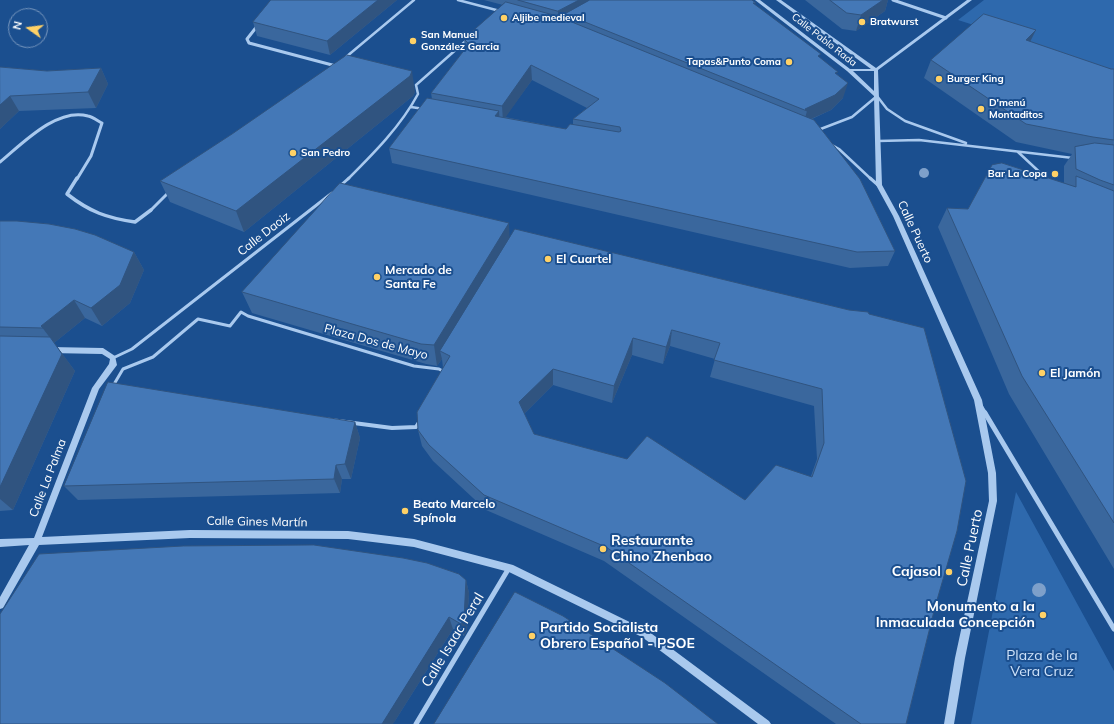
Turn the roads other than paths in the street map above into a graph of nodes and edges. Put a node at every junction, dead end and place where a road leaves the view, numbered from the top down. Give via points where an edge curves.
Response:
1 (414, 0) edge
2 (458, 0) edge
3 (757, 0) edge
4 (778, 0) edge
5 (893, 0) edge
6 (970, 0) edge
7 (500, 11) junction
8 (507, 13) edge
9 (494, 16) edge
10 (946, 18) junction
11 (260, 22) edge
12 (471, 37) edge
13 (336, 66) junction
14 (332, 68) edge
15 (849, 70) junction
16 (876, 70) junction
17 (412, 82) edge
18 (416, 85) junction
19 (877, 96) junction
20 (411, 106) junction
21 (429, 110) edge
22 (817, 130) edge
23 (878, 141) junction
24 (827, 142) edge
25 (972, 145) junction
26 (1018, 152) junction
27 (1077, 158) edge
28 (0, 162) edge
29 (1050, 181) edge
30 (879, 186) junction
31 (173, 189) edge
32 (151, 210) joint
33 (40, 349) edge
34 (113, 358) junction
35 (443, 362) edge
36 (439, 369) junction
37 (978, 400) junction
38 (36, 542) junction
39 (0, 543) edge
40 (510, 568) junction
41 (0, 605) edge
42 (1114, 629) edge
43 (416, 724) edge
44 (766, 724) edge
45 (949, 724) edge

1 - 13 street
2 - 7 street
3 - 15 street, Calle Pablo Rada
4 - 16 street, Calle Pablo Rada
5 - 10 street
6 - 10 street
7 - 8 street
7 - 9 street
10 - 16 street
11 - 13 street via 247,39 249,43
12 - 18 street
13 - 14 street
15 - 16 street
15 - 19 street, Calle Pablo Rada
16 - 19 street
17 - 18 street
18 - 20 street, Calle Daoiz via 418,94
19 - 22 street via 845,120
19 - 23 street
19 - 25 street via 887,110 905,120
20 - 21 street
20 - 34 street, Calle Daoiz via 369,158 335,190 132,349
23 - 25 street via 919,140
23 - 30 street
24 - 30 street via 839,149
25 - 26 street
26 - 27 street
26 - 29 street
28 - 32 street via 46,124 70,114 93,116 102,123 91,156 68,194 82,206 105,218 135,222
30 - 37 street, Calle Puerto via 896,216
31 - 32 street
33 - 34 street via 103,351
34 - 38 street, Calle La Palma via 112,365 96,388
35 - 36 street
36 - 36 street, Plaza Dos de Mayo via 448,374 416,427 392,428 110,391 123,369 153,357 198,319 230,326 240,312 414,366
37 - 42 street, Calle Puerto
37 - 45 street, Calle Puerto via 992,473 993,501
38 - 39 street, Calle Gines Martín
38 - 40 street, Calle Gines Martín via 190,534 348,535 414,543
38 - 41 street, Calle La Palma
40 - 43 street, Calle Isaac Peral
40 - 44 street, Calle Gines Martín via 645,634

